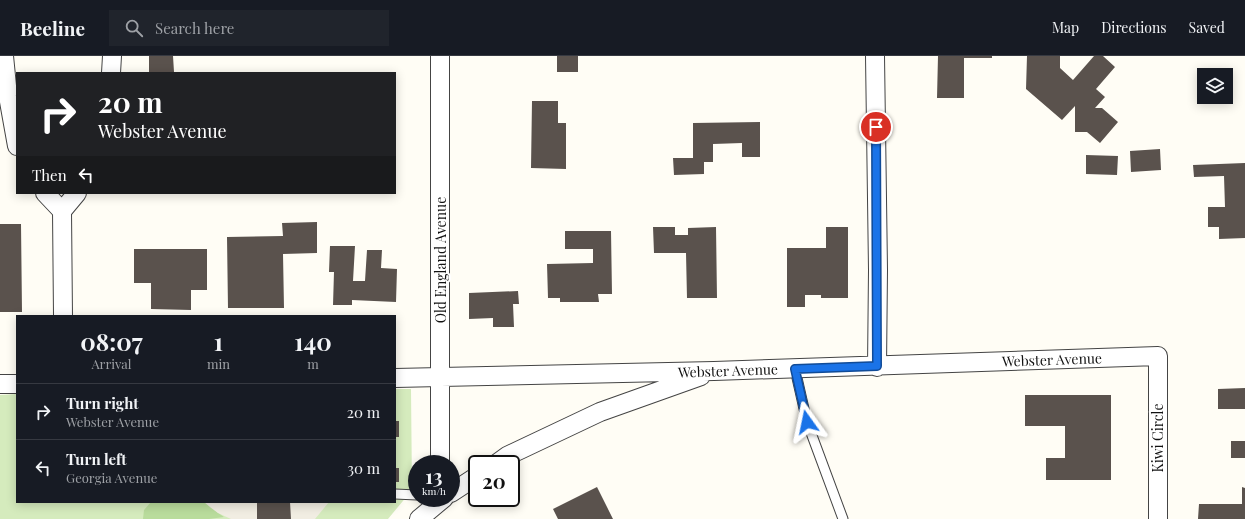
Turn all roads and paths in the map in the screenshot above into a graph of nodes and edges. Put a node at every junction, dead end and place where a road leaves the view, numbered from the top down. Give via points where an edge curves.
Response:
1 (4, 56) edge
2 (112, 56) edge
3 (440, 56) edge
4 (875, 56) edge
5 (111, 72) edge
6 (16, 140) edge
7 (46, 194) edge
8 (76, 194) edge
9 (62, 211) junction
10 (63, 315) edge
11 (1158, 356) joint
12 (877, 366) junction
13 (795, 369) junction
14 (714, 371) junction
15 (441, 377) junction
16 (396, 378) edge
17 (0, 384) edge
18 (16, 384) edge
19 (440, 455) edge
20 (509, 455) edge
21 (396, 494) edge
22 (408, 494) edge
23 (432, 507) edge
24 (419, 519) edge
25 (843, 519) edge
26 (1158, 519) edge

1 - 6 street
2 - 5 street
3 - 15 street, Old England Avenue
4 - 12 street
7 - 9 street
8 - 9 street
9 - 10 street
11 - 12 street, Webster Avenue
11 - 26 street, Kiwi Circle
12 - 13 street, Webster Avenue
13 - 14 street, Webster Avenue
13 - 25 lane via 807,422
14 - 15 street, Webster Avenue
14 - 20 street via 600,412
15 - 16 street, Webster Avenue
15 - 19 street, Old England Avenue
17 - 18 street
21 - 22 lane
23 - 24 street

